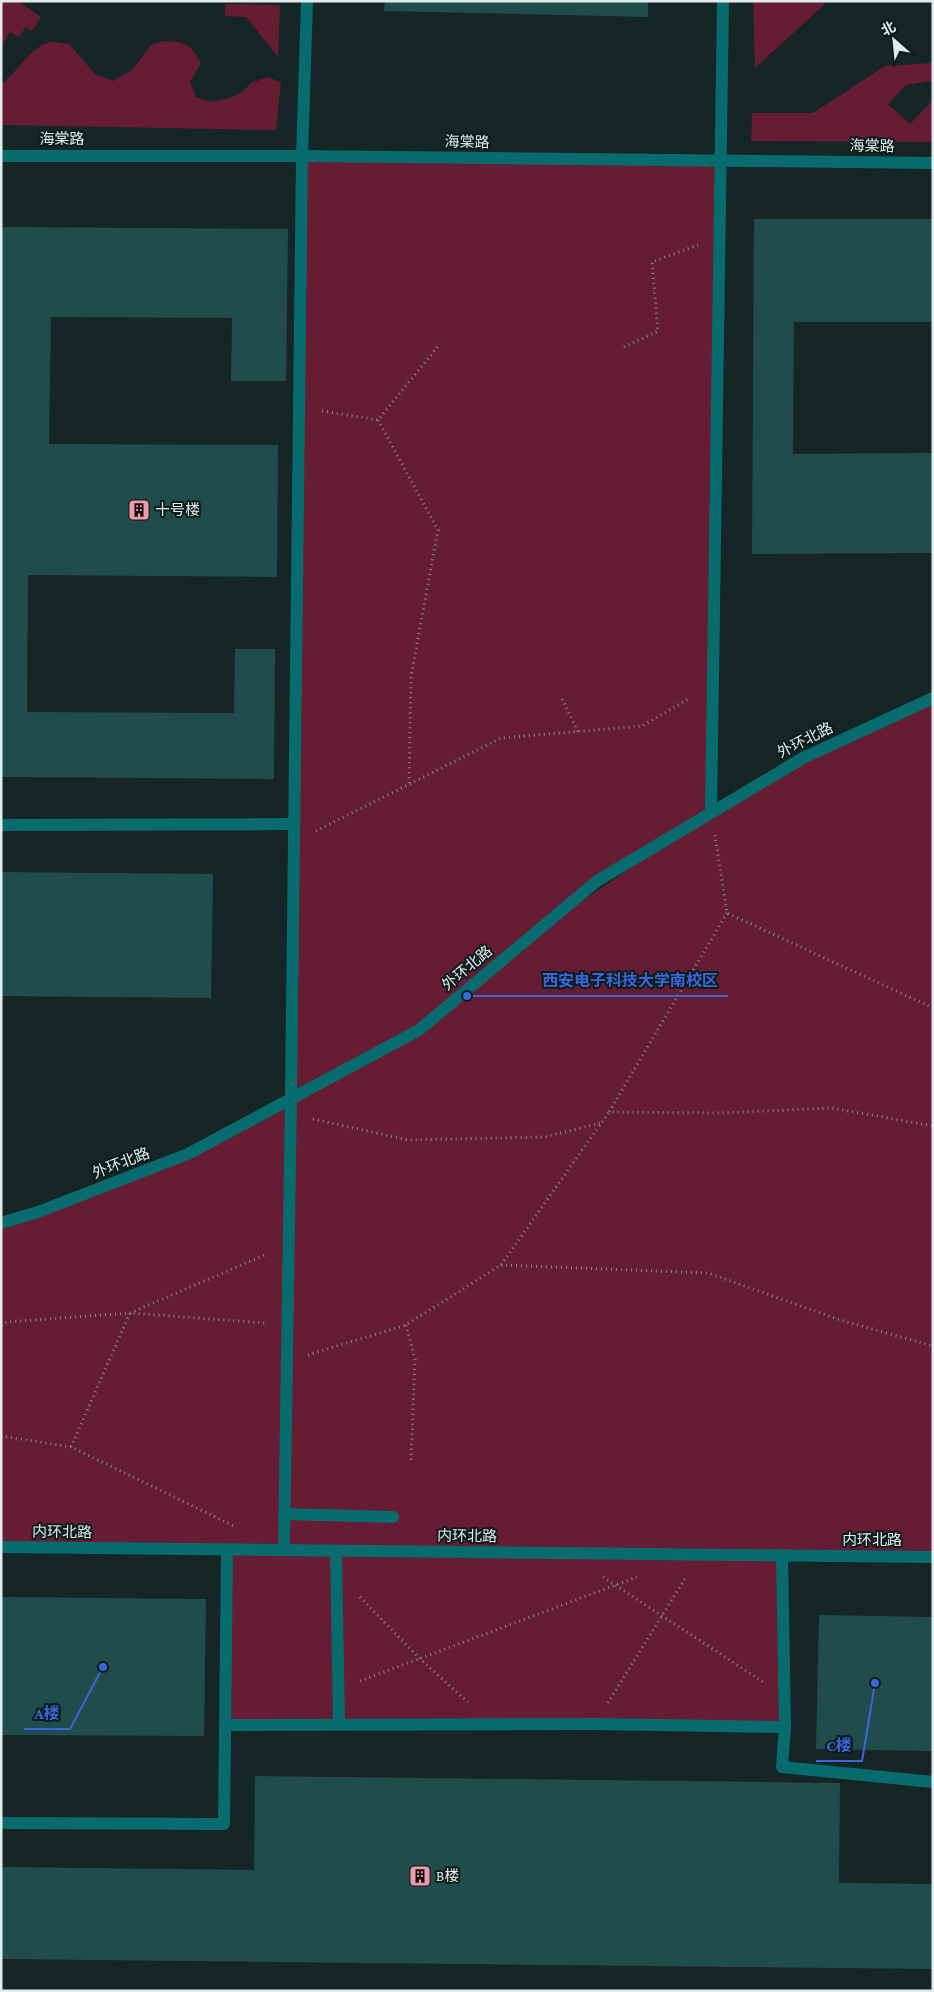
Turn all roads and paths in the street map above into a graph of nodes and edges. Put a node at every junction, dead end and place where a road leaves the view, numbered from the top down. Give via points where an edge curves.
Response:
1 (307, 1) edge
2 (723, 1) edge
3 (1, 156) edge
4 (302, 156) junction
5 (720, 161) junction
6 (933, 163) edge
7 (719, 236) junction
8 (440, 344) dead end
9 (624, 347) dead end
10 (299, 407) junction
11 (378, 420) junction
12 (713, 685) junction
13 (933, 698) edge
14 (562, 699) dead end
15 (578, 732) junction
16 (409, 784) junction
17 (711, 812) junction
18 (1, 824) edge
19 (293, 824) junction
20 (293, 843) junction
21 (727, 913) junction
22 (933, 1008) edge
23 (291, 1097) junction
24 (609, 1112) junction
25 (291, 1114) junction
26 (601, 1123) junction
27 (933, 1126) edge
28 (1, 1223) edge
29 (288, 1245) junction
30 (501, 1265) junction
31 (130, 1313) junction
32 (287, 1324) junction
33 (1, 1325) edge
34 (406, 1326) junction
35 (933, 1346) edge
36 (286, 1361) junction
37 (1, 1436) edge
38 (71, 1448) junction
39 (411, 1460) dead end
40 (284, 1514) junction
41 (393, 1516) dead end
42 (239, 1529) dead end
43 (1, 1547) edge
44 (227, 1550) junction
45 (284, 1550) junction
46 (336, 1551) junction
47 (700, 1555) junction
48 (782, 1556) junction
49 (933, 1556) edge
50 (336, 1573) junction
51 (599, 1575) dead end
52 (644, 1575) dead end
53 (615, 1585) junction
54 (662, 1616) junction
55 (420, 1659) junction
56 (338, 1689) junction
57 (785, 1696) junction
58 (339, 1724) junction
59 (493, 1724) junction
60 (596, 1724) junction
61 (226, 1725) junction
62 (785, 1727) junction
63 (933, 1782) edge
64 (1, 1823) edge

1 - 4 lane
2 - 5 lane
3 - 4 lane, 海棠路
4 - 5 lane, 海棠路
4 - 10 lane
5 - 6 lane, 海棠路
5 - 7 lane
7 - 9 path via 652,262 658,331
7 - 12 lane
8 - 11 path
10 - 11 path
10 - 19 lane
11 - 16 path via 438,530 411,676
12 - 15 path via 642,726
12 - 17 lane
13 - 17 lane, 外环北路 via 803,758
14 - 15 path
15 - 16 path via 501,738
16 - 20 path
17 - 21 path
17 - 23 lane, 外环北路 via 597,882 418,1030
18 - 19 lane
19 - 20 lane
20 - 23 lane
21 - 22 path
21 - 24 path
23 - 25 lane
23 - 28 lane, 外环北路 via 188,1154
24 - 26 path
24 - 27 path via 720,1113 832,1108
25 - 26 path via 408,1140 545,1137
25 - 29 lane
26 - 30 path
29 - 31 path
29 - 32 lane
30 - 34 path
30 - 35 path via 708,1274 840,1320
31 - 32 path
31 - 33 path
31 - 38 path
32 - 36 lane
34 - 36 path
34 - 39 path via 414,1359
36 - 40 lane
37 - 38 path
38 - 42 path
40 - 41 lane
40 - 45 lane
43 - 44 lane, 内环北路
44 - 45 lane, 内环北路
44 - 61 lane
45 - 46 lane, 内环北路
46 - 47 lane, 内环北路
46 - 50 lane
47 - 48 lane, 内环北路
47 - 54 path
48 - 49 lane, 内环北路
48 - 57 lane
50 - 55 path
50 - 56 lane
51 - 53 path
52 - 53 path
53 - 54 path
53 - 55 path
54 - 57 path
54 - 60 path
55 - 56 path
55 - 59 path
56 - 58 lane
57 - 62 lane
58 - 59 lane
58 - 61 lane
59 - 60 lane
60 - 62 lane
61 - 64 lane via 224,1824
62 - 63 lane via 782,1767

